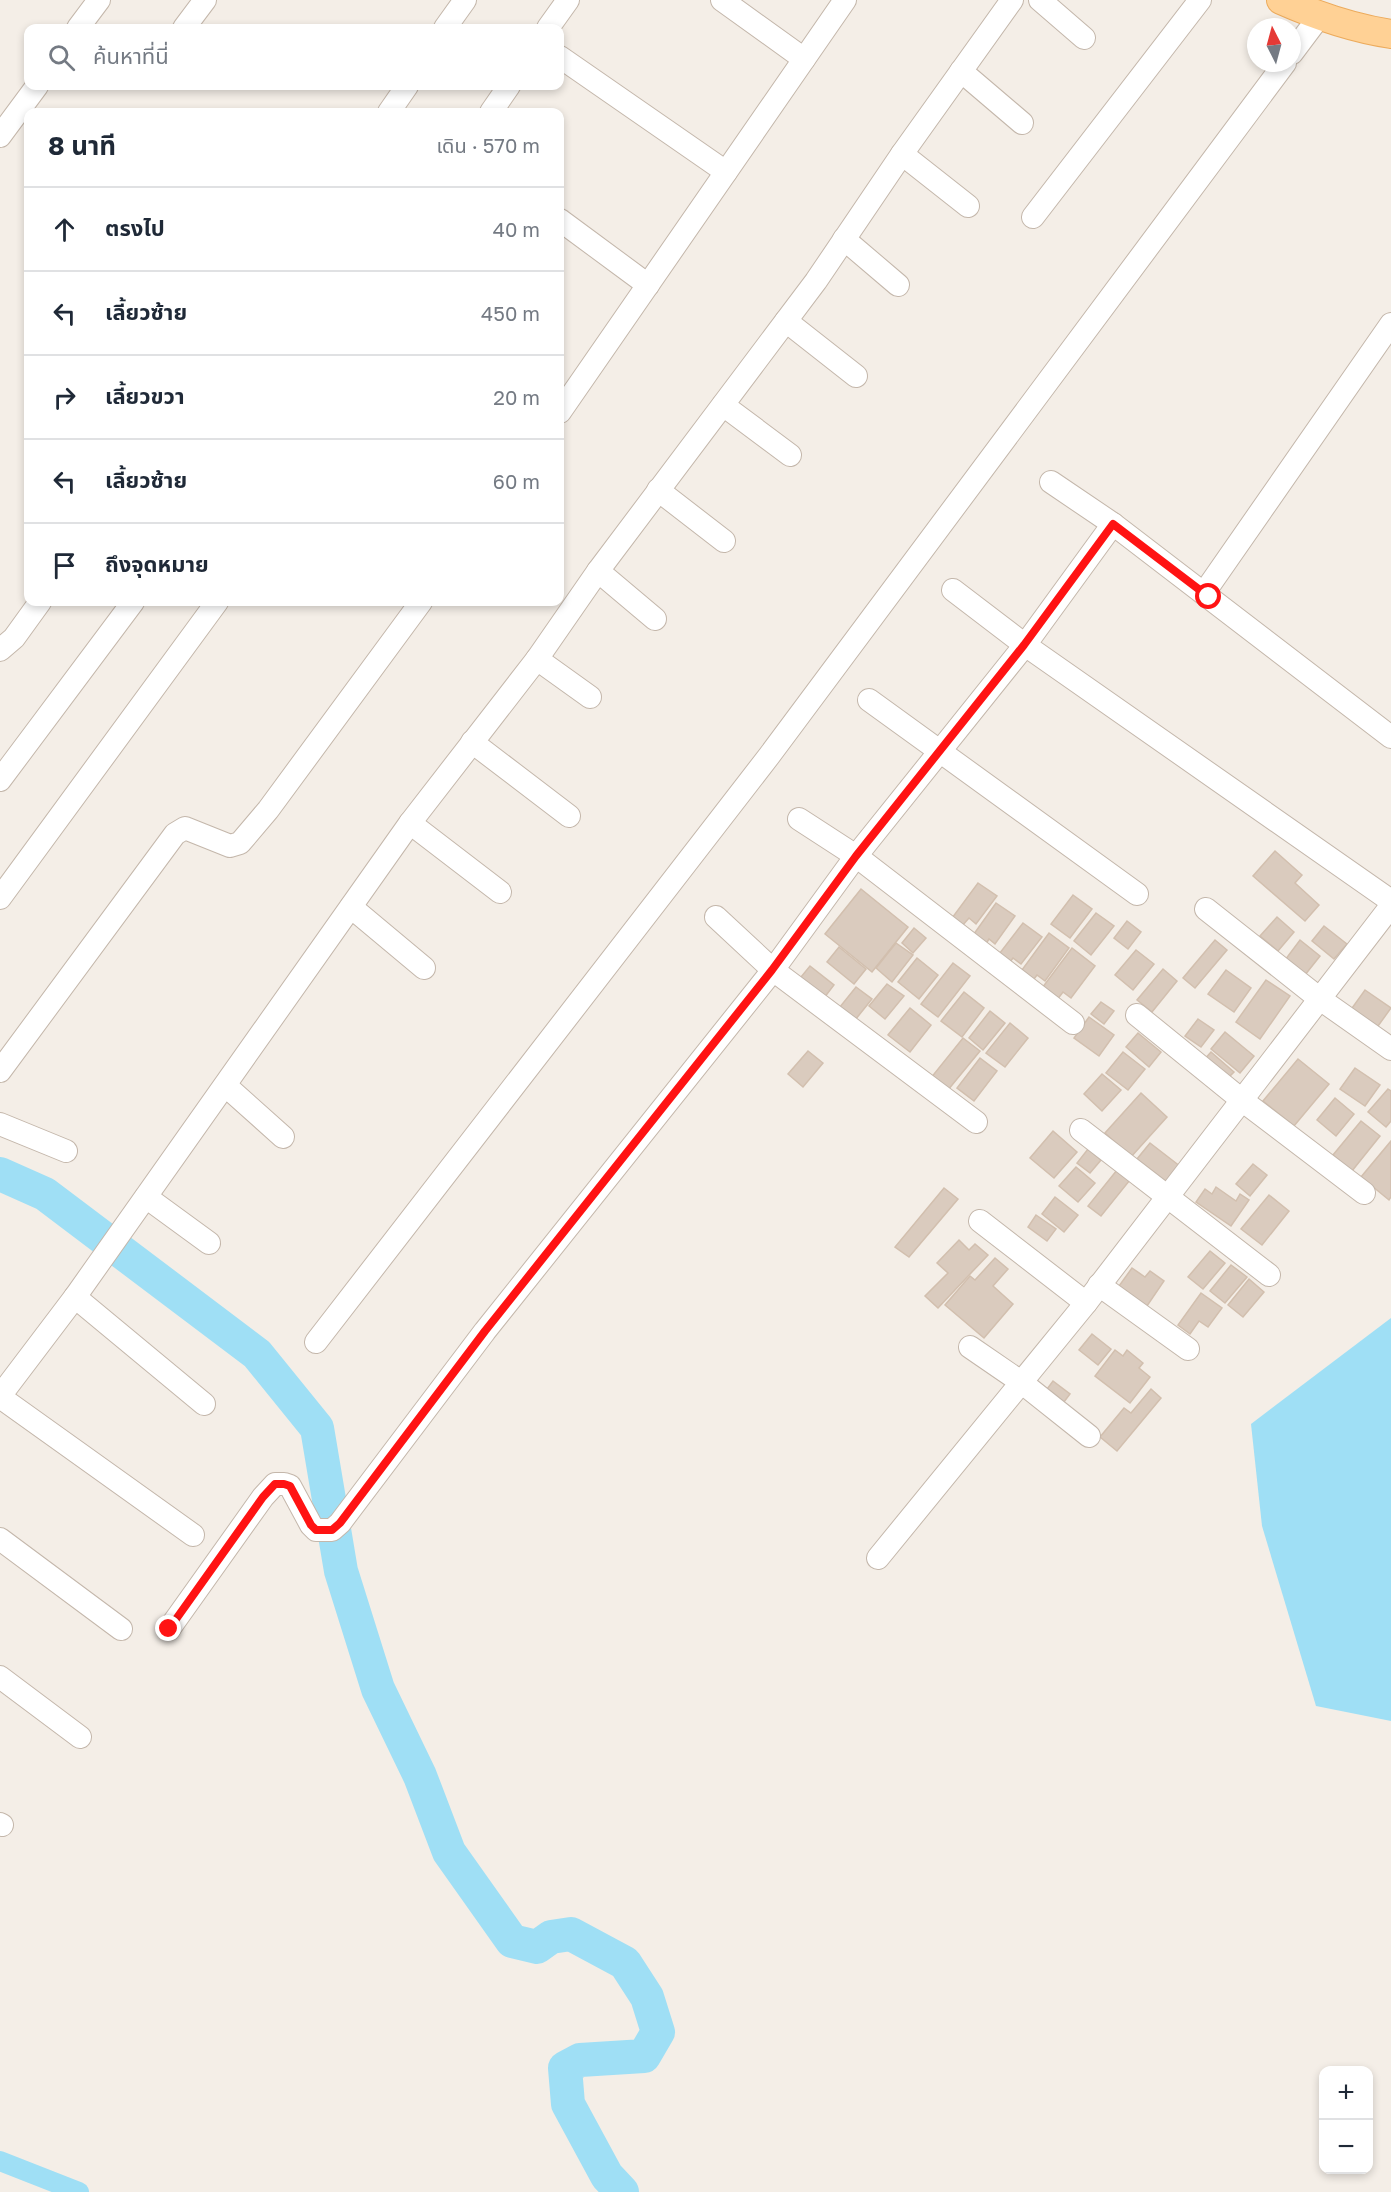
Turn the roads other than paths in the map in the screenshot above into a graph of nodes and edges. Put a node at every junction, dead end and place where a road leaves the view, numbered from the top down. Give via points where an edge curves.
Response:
1 (99, 0) edge
2 (205, 0) edge
3 (465, 0) edge
4 (568, 0) edge
5 (722, 0) edge
6 (845, 0) edge
7 (1012, 0) edge
8 (1040, 0) edge
9 (1200, 0) edge
10 (1281, 0) edge
11 (1319, 17) junction
12 (81, 24) edge
13 (187, 24) edge
14 (449, 24) edge
15 (551, 24) edge
16 (1391, 34) edge
17 (1084, 38) dead end
18 (1301, 41) edge
19 (804, 59) junction
20 (564, 60) edge
21 (961, 71) junction
22 (1278, 72) edge
23 (34, 90) edge
24 (404, 90) edge
25 (506, 90) edge
26 (392, 108) edge
27 (494, 108) edge
28 (1022, 123) dead end
29 (0, 136) edge
30 (902, 154) junction
31 (726, 172) junction
32 (968, 206) dead end
33 (1033, 217) dead end
34 (564, 223) edge
35 (844, 239) junction
36 (648, 285) junction
37 (898, 285) dead end
38 (786, 321) junction
39 (1391, 324) edge
40 (856, 376) dead end
41 (564, 399) edge
42 (723, 405) junction
43 (790, 456) dead end
44 (1051, 482) dead end
45 (658, 490) junction
46 (1113, 524) junction
47 (724, 541) dead end
48 (598, 571) junction
49 (953, 590) dead end
50 (1204, 593) junction
51 (37, 606) edge
52 (130, 606) edge
53 (214, 606) edge
54 (418, 606) edge
55 (656, 619) dead end
56 (1024, 645) junction
57 (0, 650) edge
58 (537, 659) junction
59 (590, 697) dead end
60 (869, 700) dead end
61 (1391, 737) edge
62 (472, 742) junction
63 (941, 752) junction
64 (0, 780) edge
65 (569, 816) dead end
66 (799, 819) dead end
67 (410, 823) junction
68 (856, 856) junction
69 (500, 892) dead end
70 (1137, 894) dead end
71 (0, 898) edge
72 (1391, 901) edge
73 (1391, 906) edge
74 (351, 908) junction
75 (1206, 909) dead end
76 (716, 917) dead end
77 (424, 968) dead end
78 (772, 970) junction
79 (1320, 999) junction
80 (1137, 1015) dead end
81 (1073, 1023) dead end
82 (1391, 1049) edge
83 (0, 1071) edge
84 (226, 1086) junction
85 (1243, 1101) junction
86 (976, 1122) dead end
87 (0, 1124) edge
88 (1081, 1130) dead end
89 (283, 1137) dead end
90 (66, 1151) dead end
91 (1364, 1193) dead end
92 (1167, 1195) junction
93 (147, 1197) junction
94 (980, 1221) dead end
95 (209, 1243) dead end
96 (1269, 1275) dead end
97 (1093, 1294) junction
98 (75, 1297) junction
99 (316, 1342) dead end
100 (970, 1347) dead end
101 (1188, 1349) dead end
102 (1021, 1382) junction
103 (0, 1397) edge
104 (204, 1404) dead end
105 (1089, 1436) dead end
106 (193, 1534) dead end
107 (0, 1539) edge
108 (878, 1558) dead end
109 (121, 1629) dead end
110 (169, 1629) dead end
111 (0, 1677) edge
112 (80, 1737) dead end

1 - 12 street
2 - 13 street
3 - 14 street
4 - 15 street
5 - 19 street
6 - 19 street
7 - 21 street
8 - 17 street
9 - 33 street
10 - 11 main road
11 - 16 main road
11 - 18 street
19 - 31 street
20 - 31 street
21 - 28 street
21 - 30 street
22 - 99 street via 769,756
23 - 29 street
24 - 26 street
25 - 27 street
30 - 32 street
30 - 35 street
31 - 36 street
34 - 36 street
35 - 37 street
35 - 38 street
36 - 41 street
38 - 40 street
38 - 42 street
39 - 50 street
42 - 43 street
42 - 45 street
44 - 46 street
45 - 47 street
45 - 48 street
46 - 50 street
46 - 56 street
48 - 55 street
48 - 58 street
49 - 56 street
50 - 61 street
51 - 57 street
52 - 64 street
53 - 71 street
54 - 83 street via 240,843 230,846 185,828 175,834
56 - 63 street
56 - 72 street
58 - 59 street
58 - 62 street
60 - 63 street
62 - 65 street
62 - 67 street
63 - 68 street
63 - 70 street
66 - 68 street
67 - 69 street
67 - 74 street
68 - 78 street
68 - 81 street
73 - 79 street
74 - 77 street
74 - 84 street
75 - 79 street
76 - 78 street
78 - 86 street
78 - 110 street via 485,1331 340,1523 332,1530 316,1530 290,1486 275,1484
79 - 82 street
79 - 85 street
80 - 85 street
84 - 89 street
84 - 93 street
85 - 91 street
85 - 92 street
87 - 90 street
88 - 92 street
92 - 96 street
92 - 97 street
93 - 95 street
93 - 98 street
94 - 97 street
97 - 101 street
97 - 102 street
98 - 103 street
98 - 104 street
100 - 102 street
102 - 105 street
102 - 108 street
103 - 106 street
107 - 109 street
111 - 112 street

